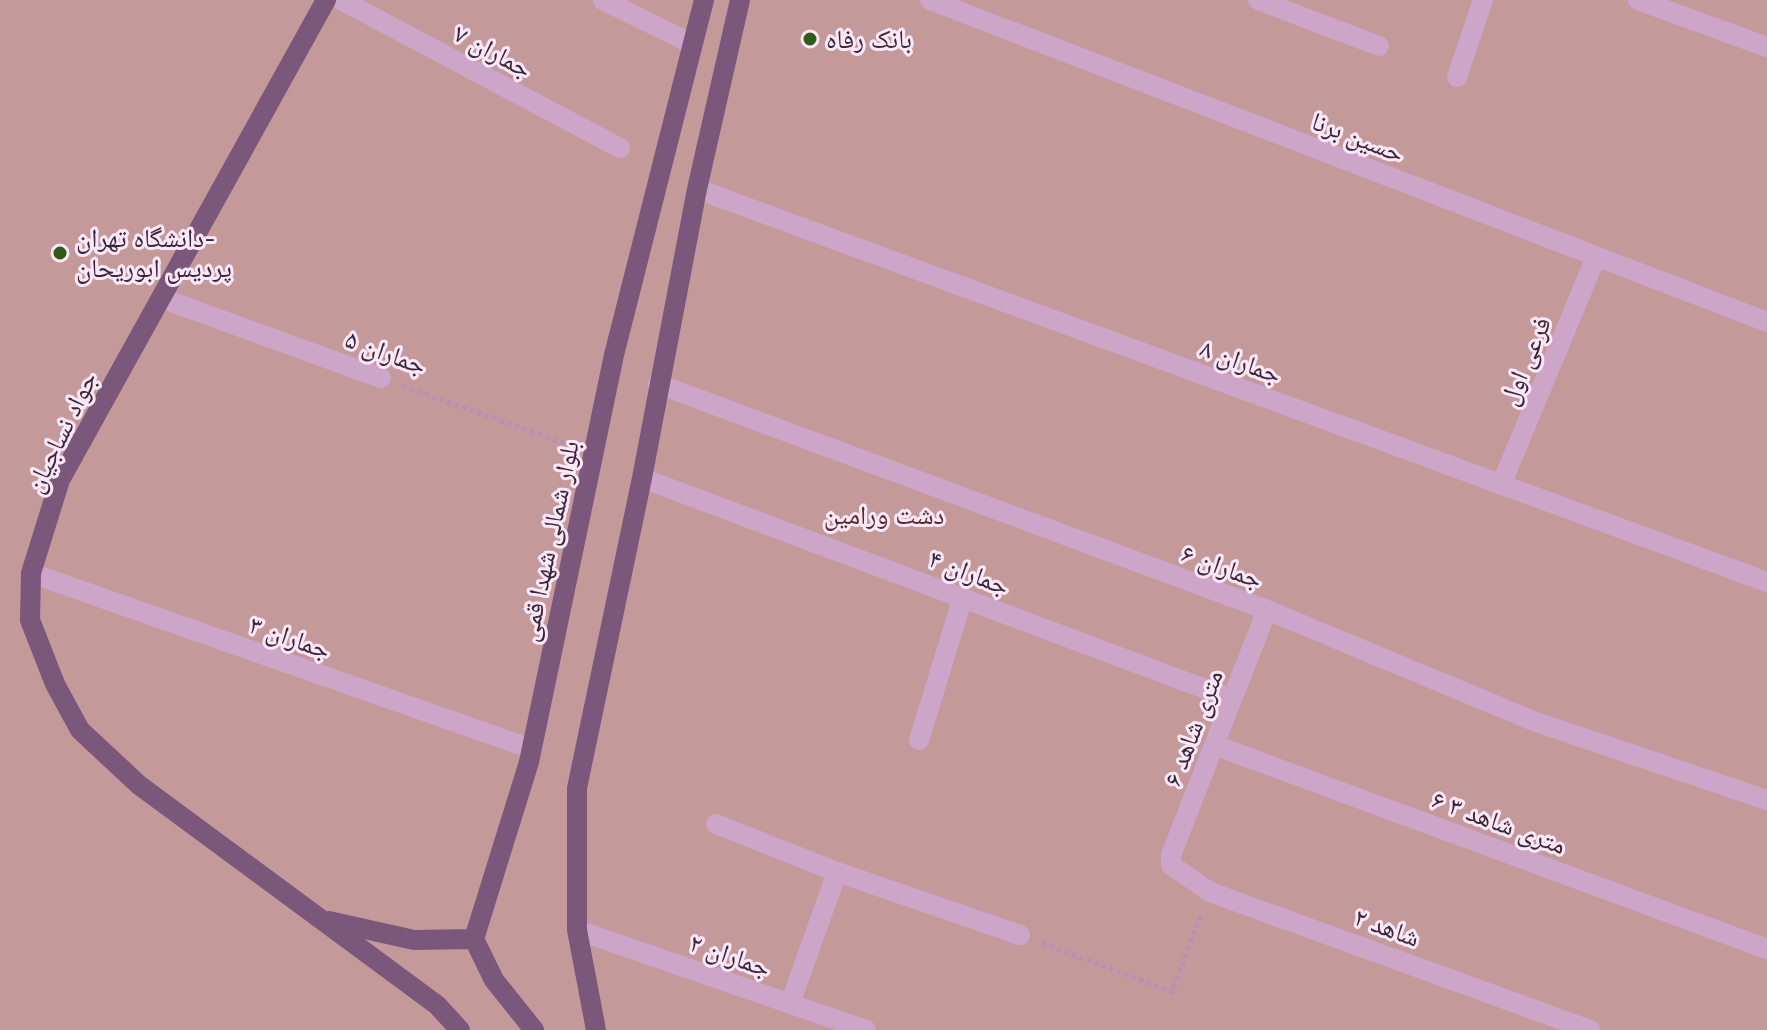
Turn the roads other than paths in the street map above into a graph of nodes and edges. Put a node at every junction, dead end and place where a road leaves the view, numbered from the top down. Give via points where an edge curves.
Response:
1 (326, 0) edge
2 (341, 0) edge
3 (603, 0) edge
4 (704, 0) edge
5 (740, 0) edge
6 (930, 0) edge
7 (1258, 0) edge
8 (1483, 0) edge
9 (1638, 0) edge
10 (1306, 9) edge
11 (692, 44) junction
12 (1379, 46) dead end
13 (1767, 47) edge
14 (1457, 77) dead end
15 (620, 148) dead end
16 (697, 189) junction
17 (1596, 257) junction
18 (161, 298) junction
19 (1767, 322) edge
20 (381, 378) road end
21 (658, 384) junction
22 (642, 478) junction
23 (1501, 485) junction
24 (31, 573) junction
25 (1767, 582) edge
26 (963, 597) junction
27 (1267, 610) junction
28 (1232, 699) junction
29 (919, 740) dead end
30 (1214, 745) junction
31 (532, 749) junction
32 (1767, 800) edge
33 (716, 824) dead end
34 (1171, 865) joint
35 (837, 872) junction
36 (321, 920) junction
37 (577, 930) junction
38 (1020, 935) road end
39 (474, 939) junction
40 (1767, 949) edge
41 (790, 1004) junction
42 (460, 1030) edge
43 (534, 1030) edge
44 (596, 1030) edge
45 (866, 1030) edge
46 (1590, 1030) edge

1 - 18 main road, جواد نساجیان
2 - 15 street, جماران ۷
3 - 11 street
4 - 11 main road, بلوار شمالی شهدا قمی
5 - 16 main road
6 - 17 street, حسین برنا
7 - 10 street
8 - 14 street
9 - 13 street
10 - 12 street
11 - 31 main road, بلوار شمالی شهدا قمی via 628,298
16 - 21 main road
16 - 23 street, جماران ۸
17 - 19 street, حسین برنا
17 - 23 street, فرعی اول
18 - 20 street, جماران ۵
18 - 24 main road, جواد نساجیان via 60,480
21 - 22 main road
21 - 27 street, جماران ۶
22 - 26 street, جماران ۴
22 - 37 main road via 577,788
23 - 25 street, جماران ۸
24 - 31 street, جماران ۳
24 - 36 main road, جواد نساجیان via 30,620 80,730 139,785
26 - 28 street, جماران ۴
26 - 29 street
27 - 28 street, ۶ متری شاهد
27 - 32 street, جماران ۶ via 1536,722
28 - 30 street, ۶ متری شاهد
30 - 34 street, ۶ متری شاهد
30 - 40 street, ۶ متری شاهد ۳
31 - 39 main road, بلوار شمالی شهدا قمی
33 - 35 street
34 - 46 street, شاهد ۲ via 1210,892
35 - 38 street
35 - 41 street
36 - 39 main road via 414,940
36 - 42 main road, جواد نساجیان via 437,1005
37 - 41 street, جماران ۲
37 - 44 main road
39 - 43 main road via 494,980
41 - 45 street, جماران ۲

